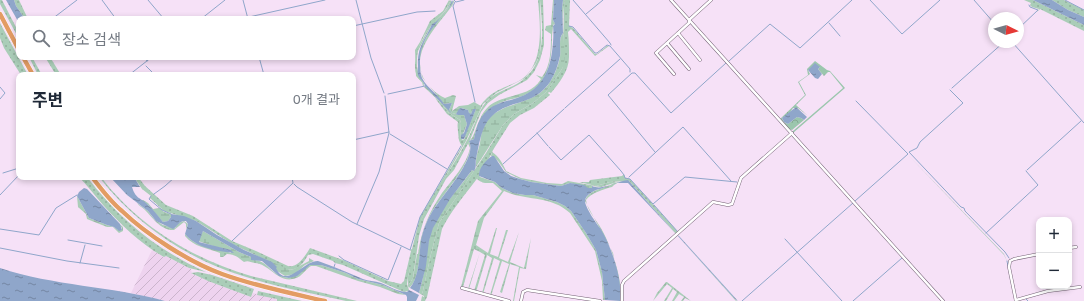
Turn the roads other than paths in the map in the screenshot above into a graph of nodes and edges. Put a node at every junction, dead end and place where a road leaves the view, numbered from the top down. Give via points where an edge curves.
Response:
1 (671, 0) edge
2 (711, 0) edge
3 (0, 14) edge
4 (690, 20) junction
5 (678, 33) junction
6 (667, 43) junction
7 (16, 44) edge
8 (25, 60) edge
9 (700, 60) dead end
10 (689, 70) dead end
11 (31, 72) edge
12 (674, 74) dead end
13 (792, 133) junction
14 (94, 180) edge
15 (1076, 247) dead end
16 (1072, 248) edge
17 (1036, 255) edge
18 (1080, 287) dead end
19 (462, 288) dead end
20 (1016, 300) edge
21 (325, 301) edge
22 (509, 301) edge
23 (521, 301) edge
24 (600, 301) edge
25 (622, 301) edge
26 (943, 301) edge

1 - 4 street
2 - 4 street
3 - 7 highway
4 - 5 street
4 - 13 street
5 - 6 street
5 - 9 street
6 - 10 street
6 - 12 street via 656,53
8 - 11 highway
13 - 25 street via 741,178 732,204 713,202 624,281
13 - 26 street
14 - 21 highway via 106,196 131,219 168,246 210,270 235,279
15 - 16 street
17 - 20 street via 1010,261
18 - 20 street via 1048,291
19 - 22 street
23 - 24 street via 527,290

